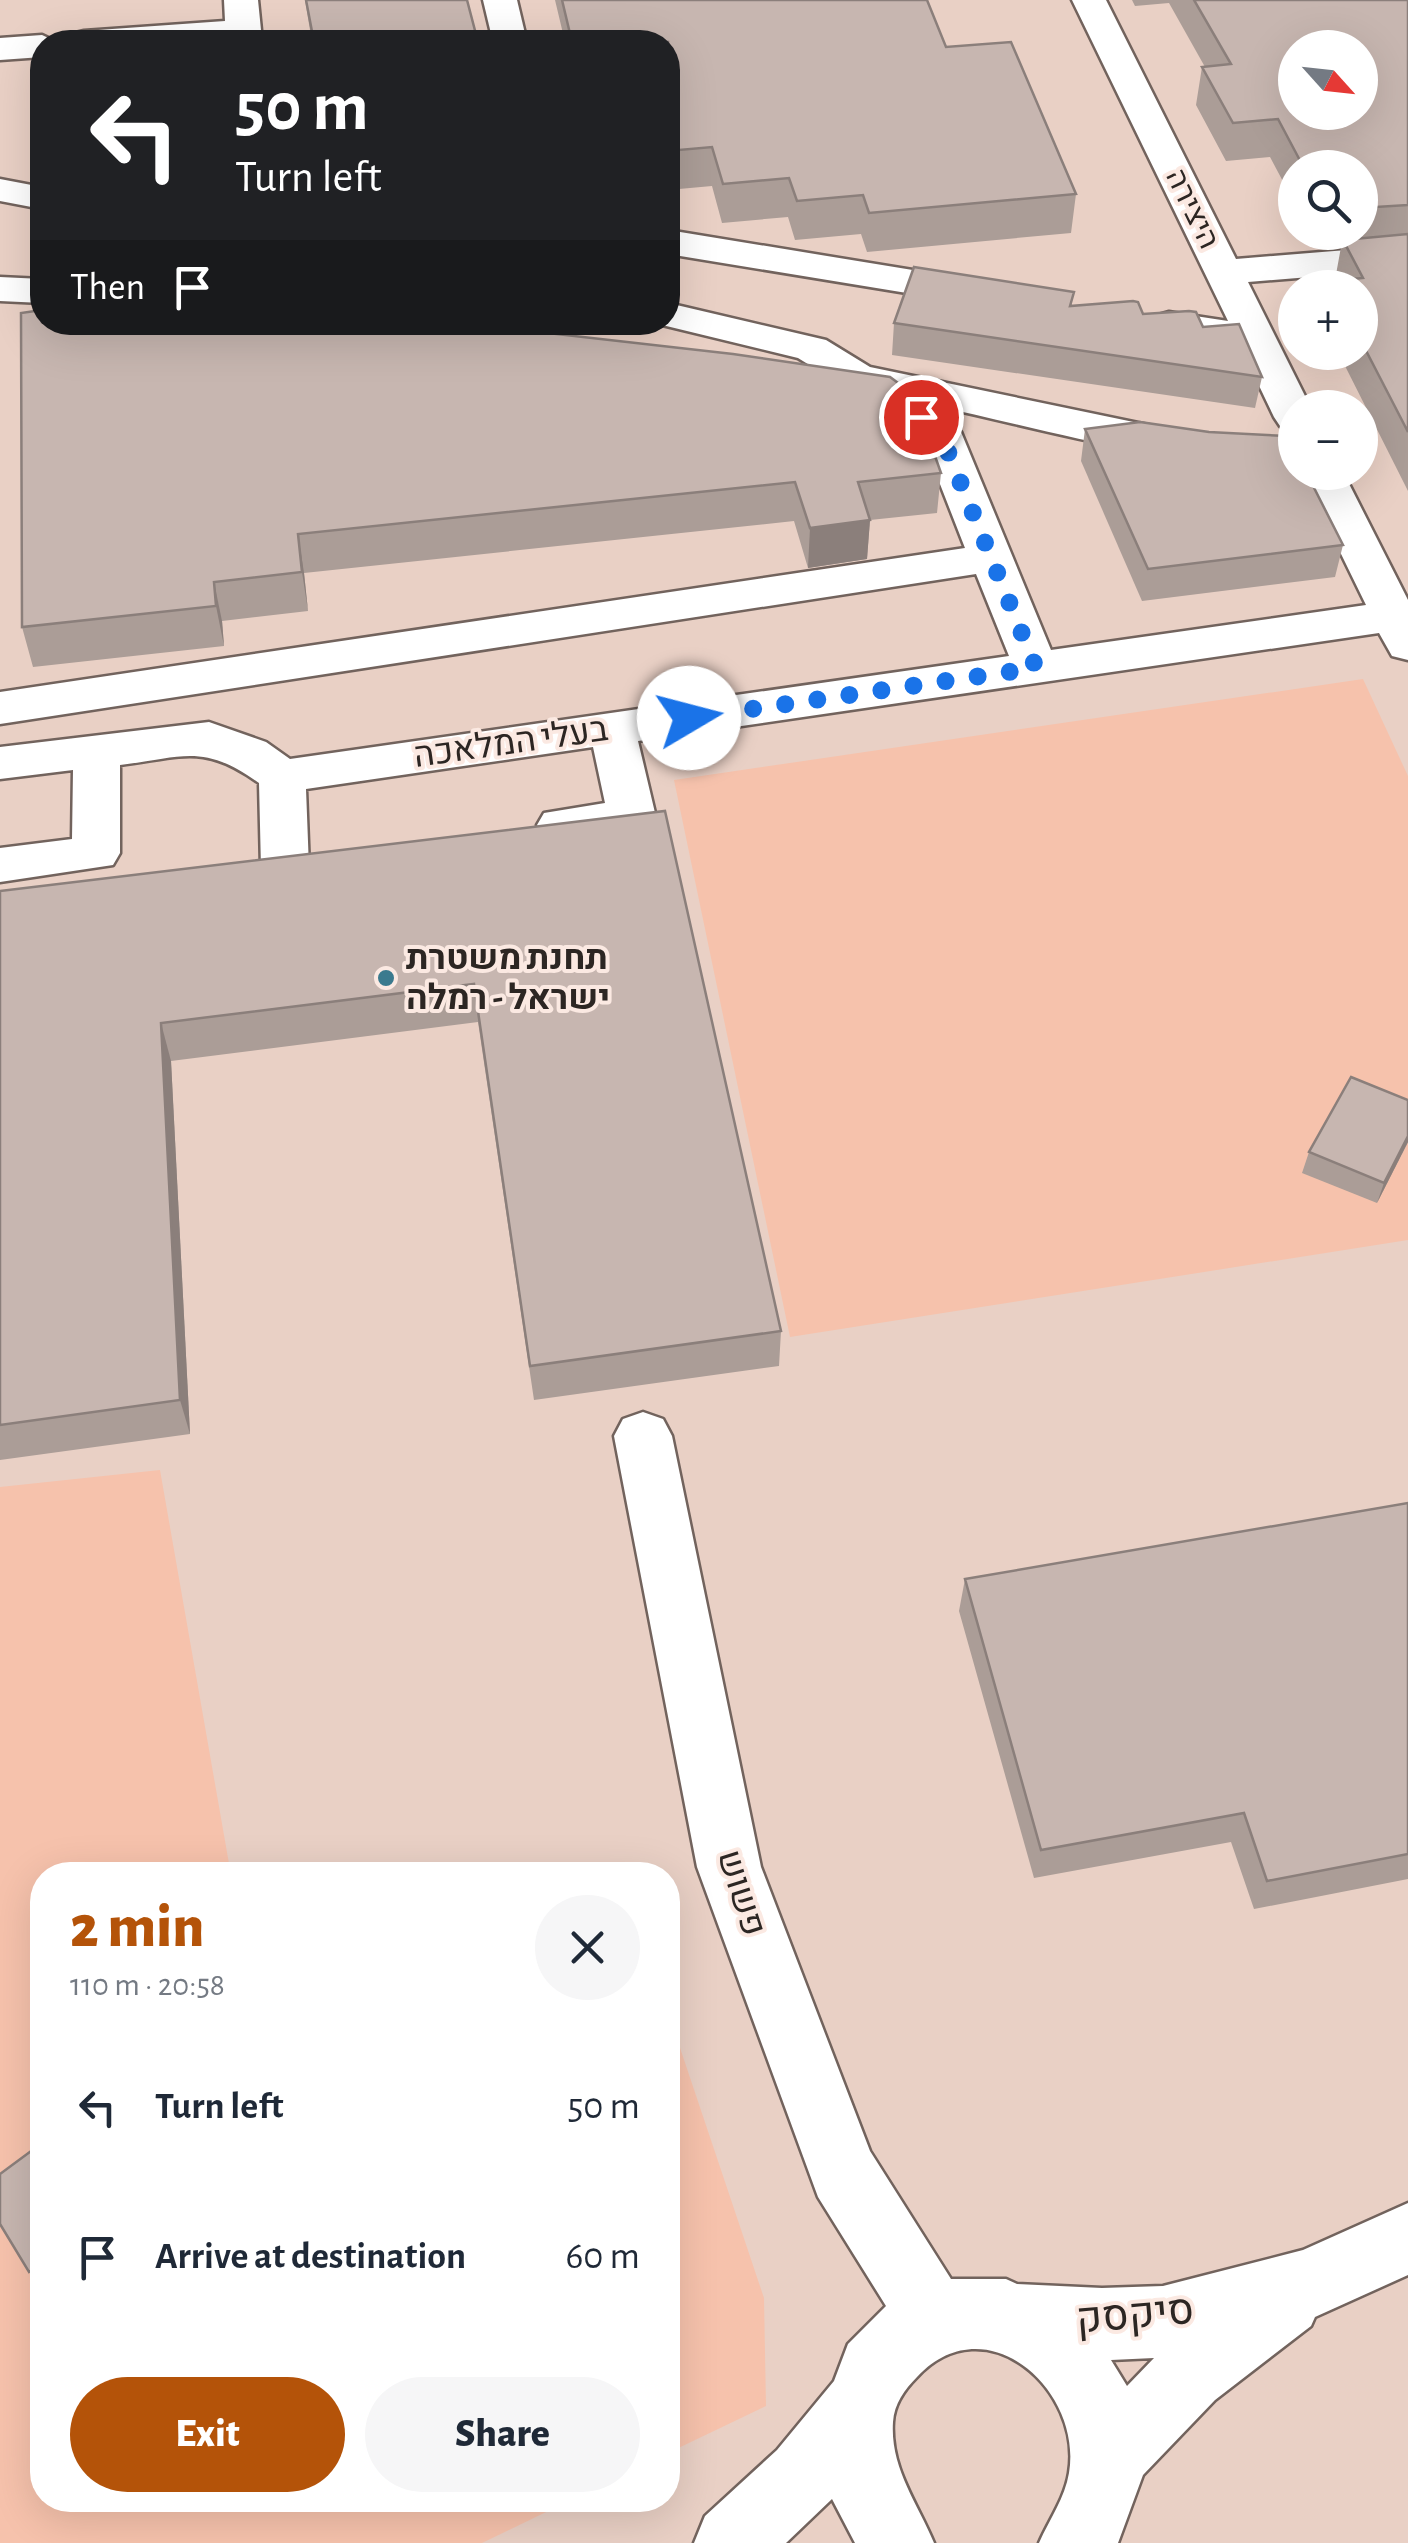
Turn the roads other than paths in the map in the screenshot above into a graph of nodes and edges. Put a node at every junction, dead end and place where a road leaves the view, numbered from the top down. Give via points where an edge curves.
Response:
1 (500, 0) edge
2 (1088, 0) edge
3 (243, 24) edge
4 (190, 30) edge
5 (507, 30) edge
6 (30, 47) edge
7 (0, 49) edge
8 (0, 190) edge
9 (30, 196) edge
10 (680, 244) edge
11 (1408, 257) edge
12 (1223, 272) junction
13 (0, 289) edge
14 (30, 290) edge
15 (1021, 300) edge
16 (680, 319) edge
17 (1138, 319) edge
18 (1256, 338) junction
19 (804, 388) edge
20 (1282, 390) edge
21 (1278, 451) edge
22 (1332, 490) edge
23 (991, 558) junction
24 (1396, 605) edge
25 (1036, 668) junction
26 (0, 708) edge
27 (612, 729) junction
28 (97, 751) junction
29 (0, 762) edge
30 (282, 776) junction
31 (518, 830) edge
32 (0, 864) edge
33 (284, 868) edge
34 (643, 1436) dead end
35 (1408, 2238) edge
36 (1309, 2284) junction
37 (934, 2316) junction
38 (1018, 2319) junction
39 (857, 2408) junction
40 (1102, 2506) edge
41 (732, 2543) edge
42 (896, 2543) edge

1 - 5 street
2 - 12 street, היצירה
3 - 4 street
6 - 7 street
8 - 9 street
10 - 15 street
11 - 12 street
12 - 18 street, היצירה
13 - 14 street
16 - 21 street via 812,349 856,378 1172,442 1246,454
17 - 18 street
18 - 20 street, היצירה
19 - 23 street via 901,402 940,432
22 - 24 street
23 - 25 street
23 - 26 street
24 - 25 street, בעלי המלאכה
25 - 27 street, בעלי המלאכה
27 - 30 street, בעלי המלאכה
27 - 31 street via 632,817
28 - 29 street
28 - 30 street via 210,738
28 - 32 street via 96,853
30 - 33 street
34 - 37 street, פשוש via 728,1867 843,2172
35 - 36 street, סיקסק
36 - 38 street, סיקסק via 1163,2322
36 - 40 street, סיקסק via 1189,2374
37 - 38 street, סיקסק via 976,2310
37 - 39 street via 900,2336 873,2368
38 - 40 street via 1055,2340 1083,2373 1102,2412
39 - 41 street via 803,2476
39 - 42 street via 860,2484

